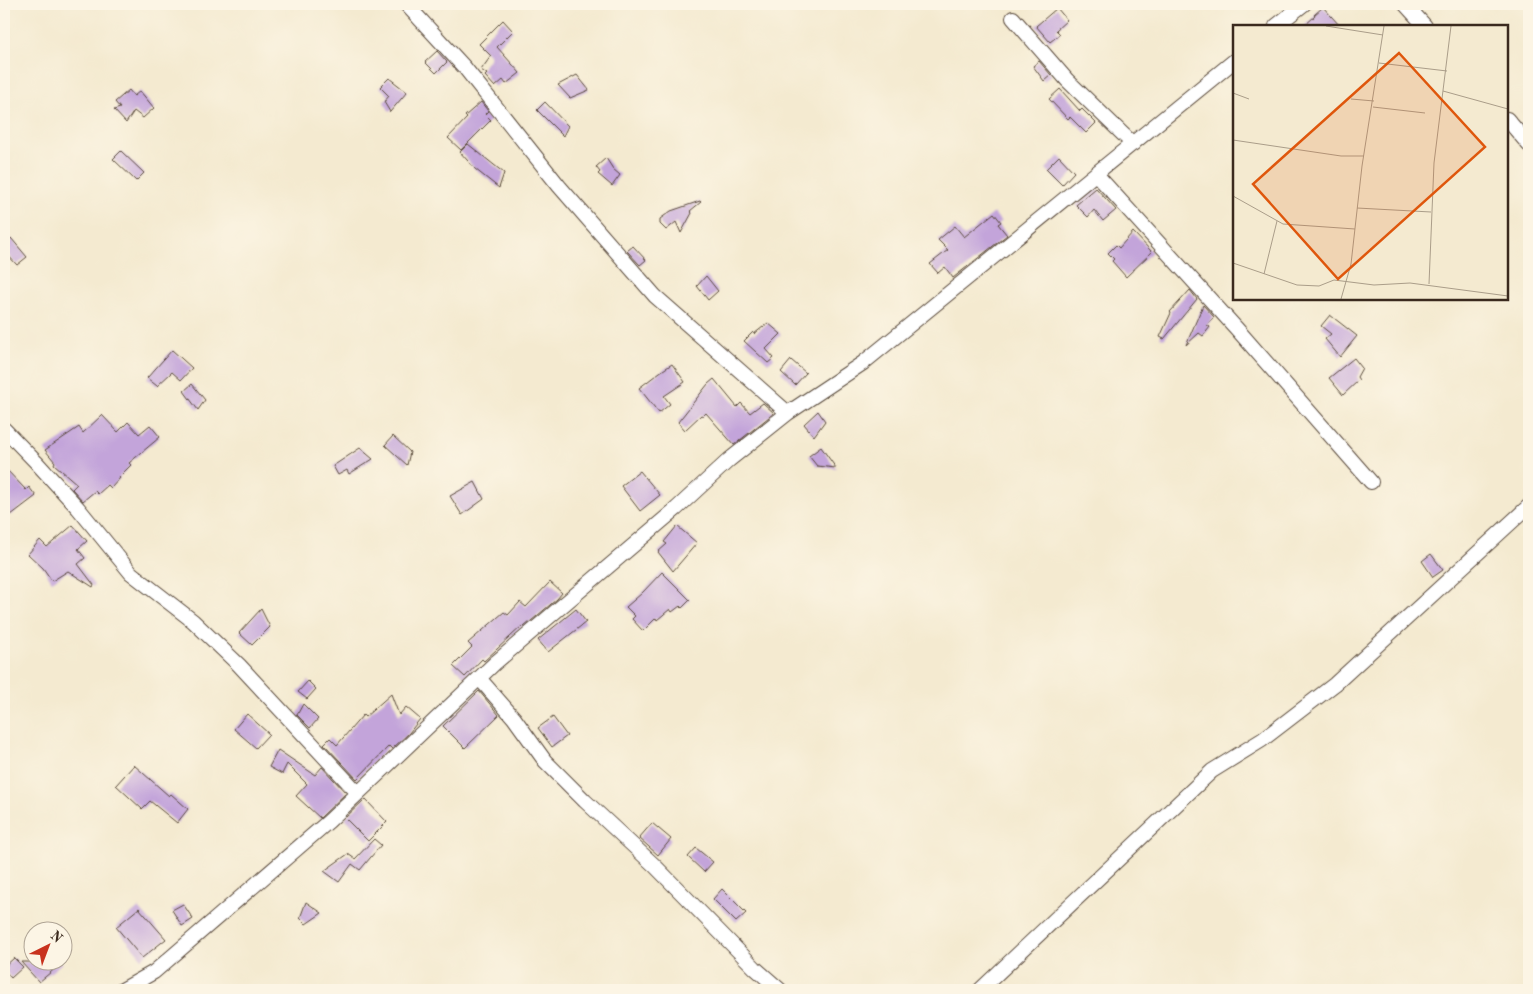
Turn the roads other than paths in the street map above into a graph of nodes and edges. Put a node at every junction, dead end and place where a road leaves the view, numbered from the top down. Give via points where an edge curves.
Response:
1 (406, 4) edge
2 (1304, 4) edge
3 (1405, 4) edge
4 (1012, 18) dead end
5 (1277, 25) edge
6 (1424, 25) edge
7 (1233, 62) edge
8 (1508, 120) edge
9 (1132, 144) junction
10 (1529, 144) edge
11 (1096, 174) junction
12 (788, 413) junction
13 (4, 428) edge
14 (1371, 482) dead end
15 (1529, 506) edge
16 (479, 678) junction
17 (358, 793) junction
18 (122, 990) edge
19 (780, 990) edge
20 (980, 990) edge

1 - 12 street via 465,68 559,186 655,296
2 - 5 street
3 - 6 street
4 - 9 street via 1067,80
7 - 9 street
8 - 10 street
9 - 11 street
11 - 12 street via 862,363
11 - 14 street
12 - 16 street via 729,460
13 - 17 street via 78,508 131,572 193,621 239,665
15 - 20 street via 1335,684 1262,740 1212,771
16 - 17 street
16 - 19 street via 545,761
17 - 18 street via 154,972

